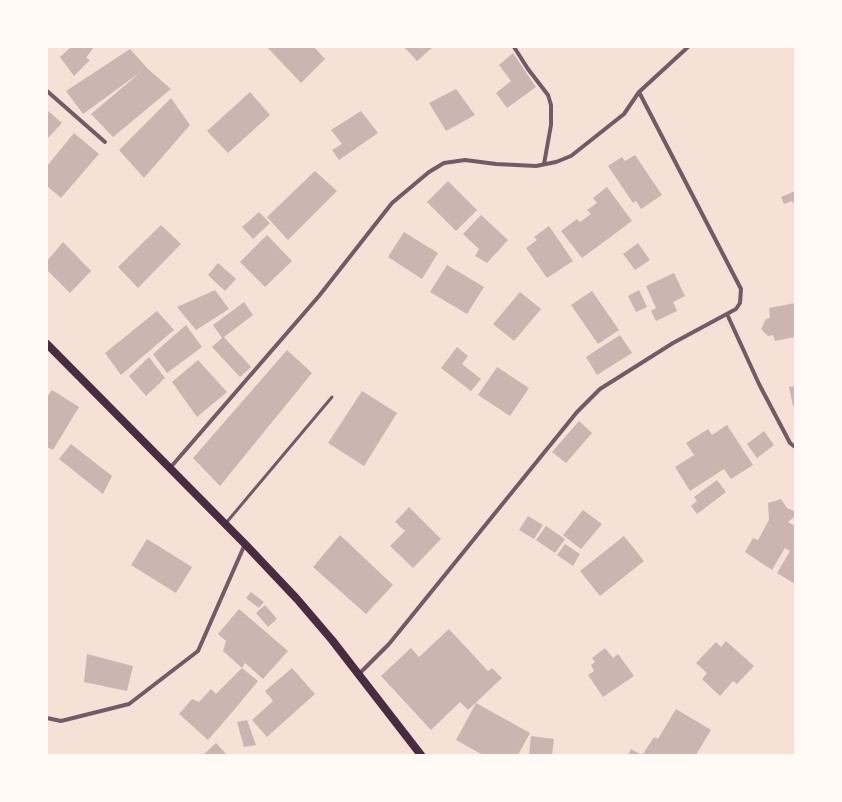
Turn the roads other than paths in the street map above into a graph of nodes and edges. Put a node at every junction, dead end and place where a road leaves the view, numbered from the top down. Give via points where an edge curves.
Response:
1 (514, 47) edge
2 (688, 47) edge
3 (47, 91) edge
4 (639, 92) junction
5 (105, 142) dead end
6 (544, 164) junction
7 (727, 314) junction
8 (47, 344) edge
9 (332, 396) dead end
10 (795, 447) edge
11 (169, 468) junction
12 (225, 524) junction
13 (245, 544) junction
14 (359, 674) junction
15 (47, 718) edge
16 (422, 755) edge

1 - 6 street via 548,95 551,105 551,125
2 - 4 street
3 - 5 street
4 - 6 street via 624,114 571,156
4 - 7 street via 741,289 740,303
6 - 11 street via 496,164 465,160 444,163 428,172 392,203 319,296
7 - 10 street via 759,384 790,443
7 - 14 street via 673,343 600,389 577,412 389,644
8 - 11 main road
9 - 12 lane
11 - 12 main road
12 - 13 main road
13 - 14 main road via 297,599
13 - 15 street via 198,651 129,704 61,721
14 - 16 main road

